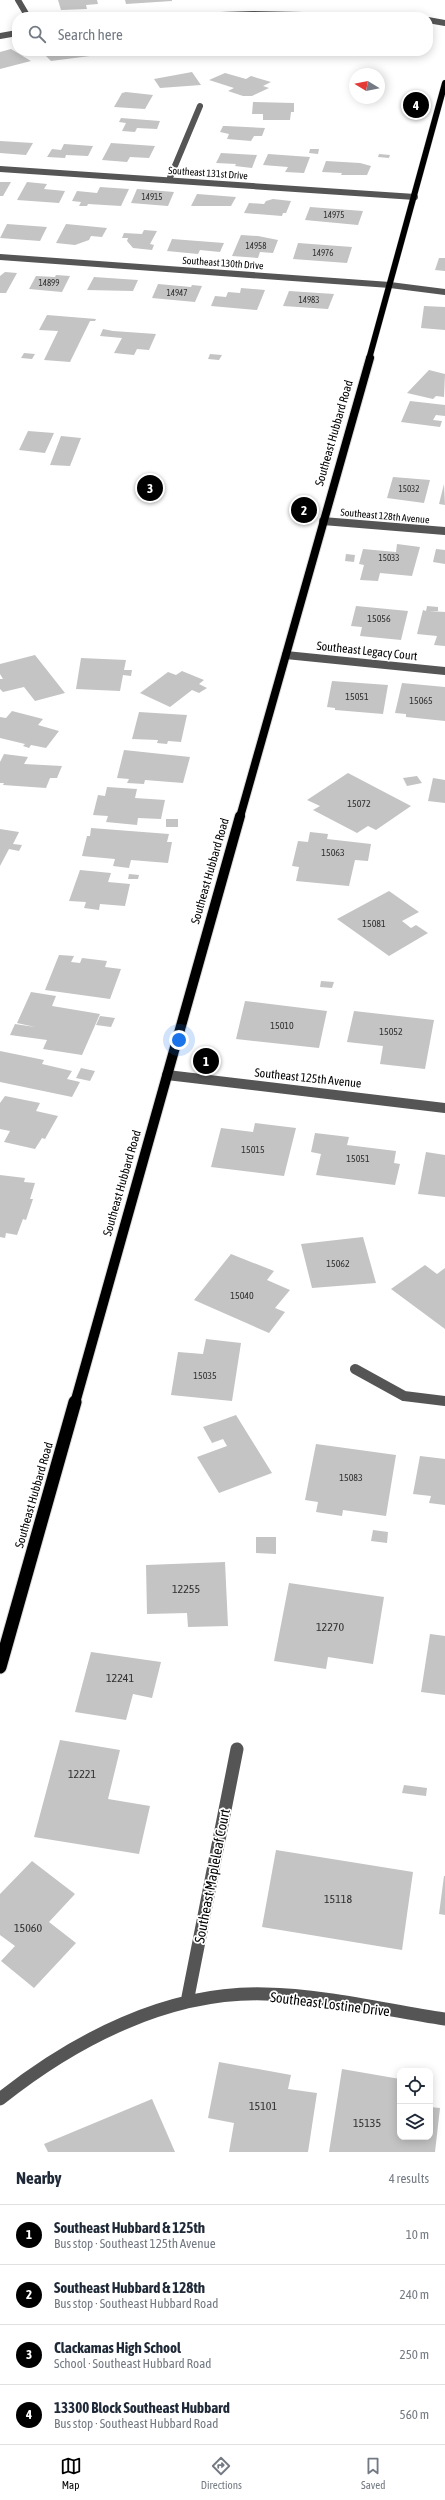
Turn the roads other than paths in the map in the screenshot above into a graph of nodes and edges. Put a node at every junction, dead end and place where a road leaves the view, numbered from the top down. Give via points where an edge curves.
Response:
1 (18, 0) edge
2 (25, 12) edge
3 (433, 21) edge
4 (445, 23) edge
5 (12, 34) edge
6 (0, 36) edge
7 (445, 83) edge
8 (200, 106) dead end
9 (0, 169) edge
10 (169, 180) junction
11 (415, 197) junction
12 (0, 257) edge
13 (390, 285) junction
14 (445, 292) edge
15 (323, 521) junction
16 (445, 531) edge
17 (286, 655) junction
18 (445, 671) edge
19 (167, 1075) junction
20 (445, 1108) edge
21 (355, 1369) dead end
22 (445, 1401) edge
23 (0, 1667) edge
24 (237, 1749) dead end
25 (187, 2002) junction
26 (445, 2020) edge
27 (0, 2099) edge

1 - 2 street
3 - 4 street
5 - 6 street
7 - 11 main road, Southeast Hubbard Road via 432,124
8 - 10 street
9 - 10 street, Southeast 131st Drive
10 - 11 street, Southeast 131st Drive
11 - 13 main road, Southeast Hubbard Road
12 - 13 street, Southeast 130th Drive
13 - 14 street, Southeast 130th Drive
13 - 15 main road, Southeast Hubbard Road
15 - 16 street, Southeast 128th Avenue
15 - 17 main road, Southeast Hubbard Road
17 - 18 street, Southeast Legacy Court
17 - 19 main road, Southeast Hubbard Road
19 - 20 street, Southeast 125th Avenue
19 - 23 main road, Southeast Hubbard Road
21 - 22 street via 404,1396
24 - 25 street, Southeast Mapleleaf Court
25 - 26 street, Southeast Lostine Drive via 241,1994 299,1997
25 - 27 street, Southeast Lostine Drive via 103,2032 42,2066

